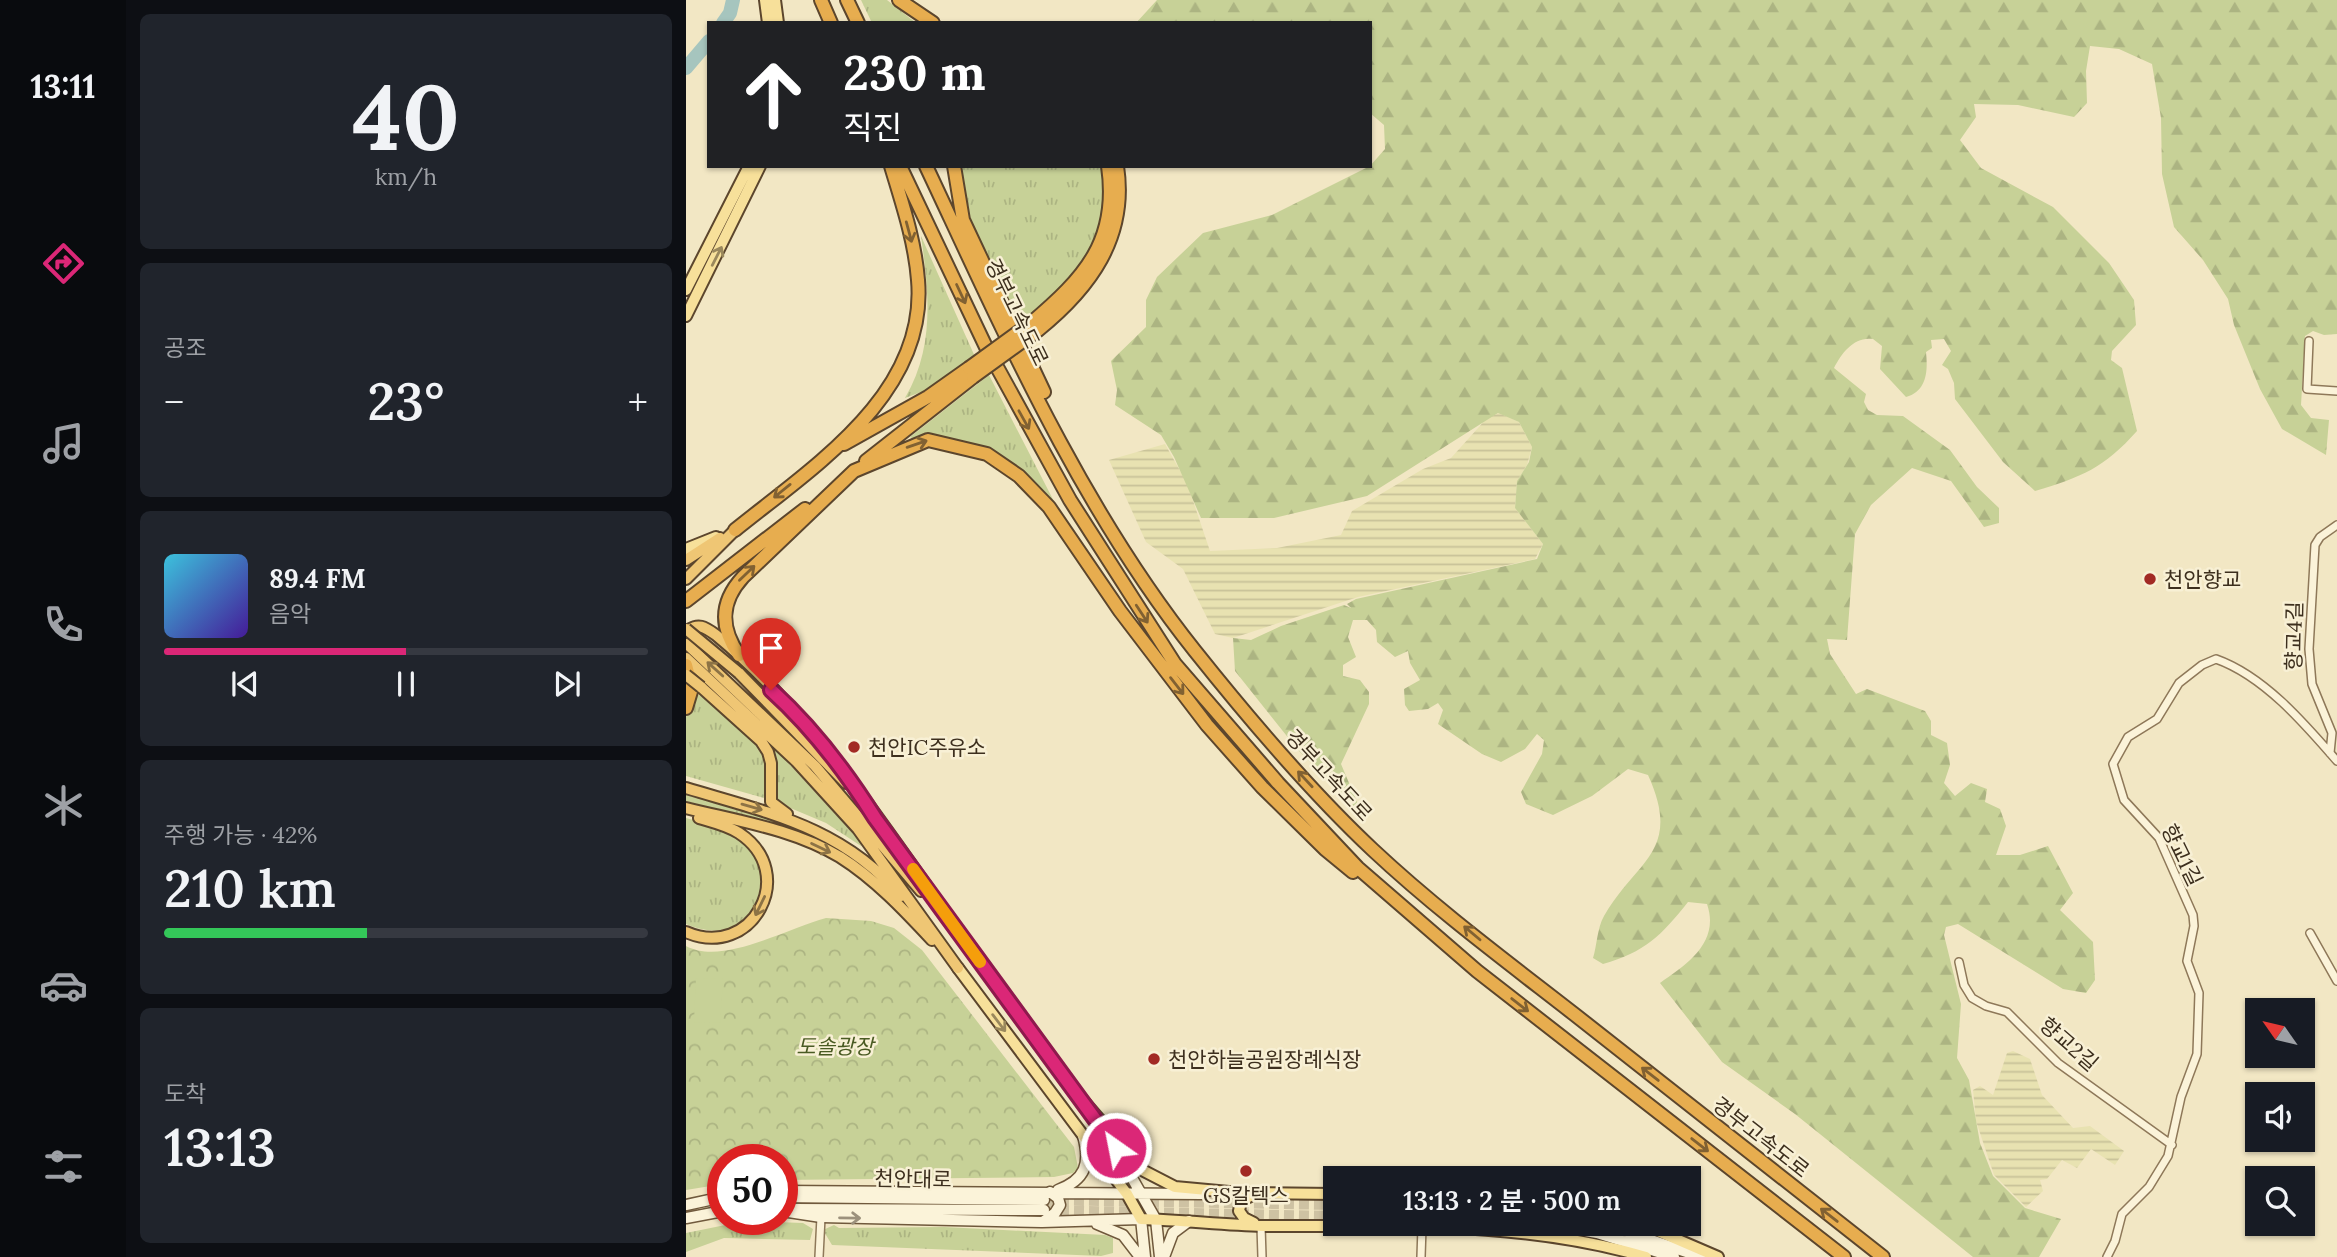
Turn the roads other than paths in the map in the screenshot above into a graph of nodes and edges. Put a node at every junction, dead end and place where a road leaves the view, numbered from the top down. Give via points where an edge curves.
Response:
1 (765, 0) edge
2 (775, 0) edge
3 (821, 0) edge
4 (847, 0) edge
5 (898, 0) edge
6 (768, 21) edge
7 (778, 21) edge
8 (830, 21) edge
9 (857, 21) edge
10 (930, 21) edge
11 (748, 168) edge
12 (759, 168) edge
13 (892, 168) edge
14 (901, 168) edge
15 (927, 168) edge
16 (954, 168) edge
17 (1108, 168) edge
18 (1117, 168) edge
19 (686, 290) edge
20 (686, 316) edge
21 (1034, 327) junction
22 (2309, 341) dead end
23 (971, 373) junction
24 (2337, 391) edge
25 (830, 452) junction
26 (854, 471) junction
27 (1081, 478) junction
28 (2337, 525) edge
29 (734, 530) junction
30 (686, 550) edge
31 (686, 560) edge
32 (686, 579) edge
33 (686, 601) edge
34 (686, 630) edge
35 (687, 644) edge
36 (739, 655) junction
37 (686, 658) edge
38 (686, 664) edge
39 (686, 675) edge
40 (686, 708) edge
41 (2330, 753) junction
42 (2337, 761) edge
43 (686, 788) edge
44 (686, 808) edge
45 (686, 814) edge
46 (875, 818) junction
47 (822, 832) junction
48 (686, 932) edge
49 (2310, 933) dead end
50 (961, 935) junction
51 (1959, 962) dead end
52 (958, 968) junction
53 (1476, 971) junction
54 (2337, 981) edge
55 (1102, 1125) junction
56 (1080, 1130) junction
57 (2172, 1145) junction
58 (798, 1192) edge
59 (1240, 1193) junction
60 (1258, 1193) junction
61 (1127, 1194) junction
62 (1143, 1194) junction
63 (1323, 1194) edge
64 (798, 1197) edge
65 (707, 1200) edge
66 (1046, 1201) junction
67 (686, 1205) edge
68 (798, 1209) edge
69 (798, 1213) edge
70 (707, 1214) edge
71 (821, 1217) junction
72 (686, 1218) edge
73 (1141, 1219) junction
74 (1156, 1220) junction
75 (1079, 1221) junction
76 (1189, 1221) junction
77 (1041, 1222) junction
78 (1261, 1226) junction
79 (1323, 1226) edge
80 (1422, 1236) edge
81 (1553, 1236) edge
82 (1607, 1236) edge
83 (1639, 1236) edge
84 (1669, 1236) edge
85 (1606, 1252) edge
86 (819, 1257) edge
87 (1143, 1257) edge
88 (1162, 1257) edge
89 (1262, 1257) edge
90 (1421, 1257) edge
91 (1646, 1257) edge
92 (1674, 1257) edge
93 (1701, 1257) edge
94 (1718, 1257) edge
95 (1844, 1257) edge
96 (1883, 1257) edge
97 (2107, 1257) edge

1 - 6 main road
2 - 7 main road
3 - 8 highway
4 - 9 highway
5 - 10 highway
11 - 19 main road
20 -> 12 main road
13 -> 25 highway via 918,281 912,346 891,387
14 -> 53 highway, 경부고속도로 via 1014,401 1070,500 1175,664 1358,868
15 - 27 highway, 경부고속도로 via 1011,346
16 - 27 highway via 963,220
17 - 21 highway via 1110,200 1102,242 1077,282
18 - 21 highway via 1116,223 1104,256 1074,299
21 - 23 highway, bridge
22 - 24 street via 2307,389
23 - 25 highway
23 - 26 highway
25 -> 29 highway
26 - 33 highway
36 -> 26 highway via 725,624 729,595
26 -> 53 highway via 928,440 987,454 1019,476 1049,507 1158,663 1262,787 1325,849
96 -> 27 highway, 경부고속도로 via 1373,850 1194,650
28 - 41 street, 향교4길 via 2315,545 2309,649 2312,688 2332,733
29 - 30 main road
29 - 31 highway
29 - 32 highway
34 - 36 highway via 706,628
34 - 46 highway, bridge via 739,673 832,766
50 -> 35 highway via 815,766
36 - 46 highway via 823,742
37 - 52 highway via 796,761 858,829
38 - 40 highway via 692,688
39 - 47 highway, bridge via 761,741 768,752 772,805
41 - 42 street, 향교1길
41 - 57 street, 향교1길 via 2277,699 2216,659 2179,683 2157,719 2128,737 2114,758 2113,771 2124,800 2159,838 2194,920 2187,961 2199,993 2199,1048 2181,1097
43 -> 47 highway
44 -> 52 highway via 779,831 840,858 894,901
45 -> 48 highway via 740,834 757,850 768,876 760,909 741,930 713,939
46 - 50 highway
47 - 52 highway via 885,878
49 - 54 street
50 - 55 main road
51 - 57 street, 향교2길 via 1972,998 2007,1012 2058,1063
52 -> 56 main road
53 -> 95 highway, 경부고속도로
55 - 59 main road via 1144,1171 1161,1181 1175,1187
55 - 62 main road
56 - 61 main road
56 - 66 main road via 1087,1154 1085,1170
57 - 97 street, 향교1길 via 2149,1187 2122,1214
58 - 66 main road
59 - 60 main road
59 - 62 main road
60 - 63 main road
60 - 78 main road via 1244,1199 1239,1211
61 - 62 main road
61 - 66 main road
61 - 73 main road
62 - 74 main road
64 - 66 main road, 천안대로
65 - 67 main road
66 - 68 main road, 천안대로
66 - 77 main road via 1058,1198 1060,1205
69 - 71 main road
70 - 72 main road
71 -> 77 main road
71 - 86 street
73 - 74 main road
73 - 75 main road
73 - 87 main road
74 - 76 main road
74 - 88 main road
75 - 77 main road
75 - 87 main road via 1116,1230
76 - 78 main road
76 - 88 main road via 1174,1233
78 - 79 main road
78 - 89 street
80 - 90 street
81 - 85 main road
82 - 92 main road
83 - 93 main road
84 - 94 main road
85 - 91 main road

